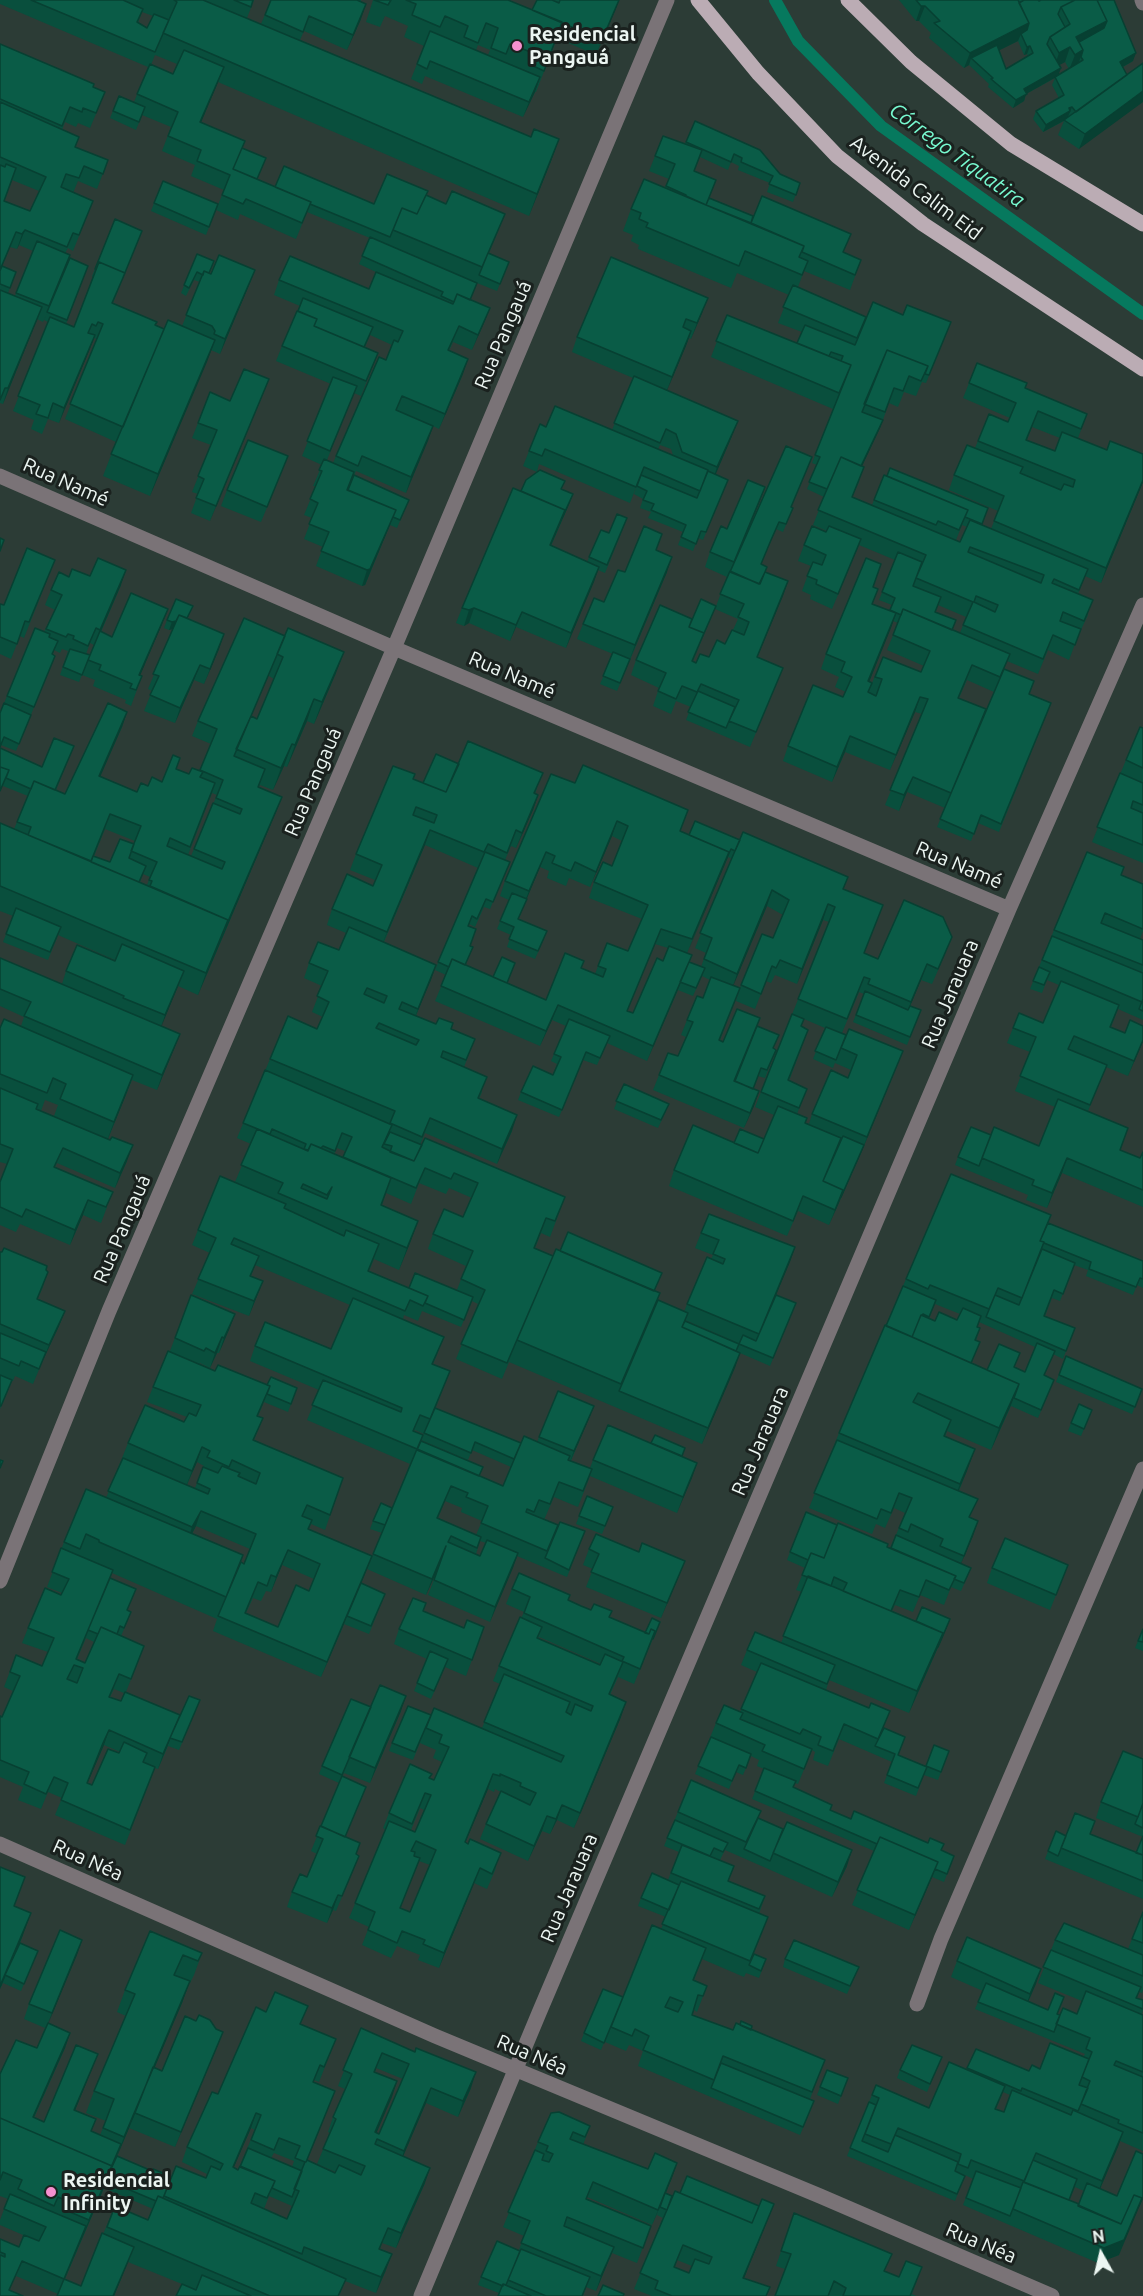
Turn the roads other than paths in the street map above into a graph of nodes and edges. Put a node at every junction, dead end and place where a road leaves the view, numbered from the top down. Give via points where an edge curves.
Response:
1 (667, 0) edge
2 (698, 0) edge
3 (848, 0) edge
4 (1143, 224) edge
5 (1143, 369) edge
6 (0, 476) edge
7 (1143, 605) edge
8 (394, 648) junction
9 (1009, 909) junction
10 (1143, 1468) edge
11 (0, 1581) edge
12 (0, 1844) edge
13 (917, 2004) dead end
14 (515, 2070) junction
15 (421, 2296) edge
16 (1052, 2296) edge

1 - 8 street, Rua Pangauá
2 - 5 main road, Avenida Calim Eid via 758,73 837,156 923,224
3 - 4 main road via 911,62 1011,144
6 - 8 street, Rua Namé
7 - 9 street, Rua Jarauara
8 - 9 street, Rua Namé
8 - 11 street, Rua Pangauá via 109,1311
9 - 14 street, Rua Jarauara
10 - 13 street via 958,1898
12 - 14 street, Rua Néa
14 - 15 street, Rua Jarauara
14 - 16 street, Rua Néa

